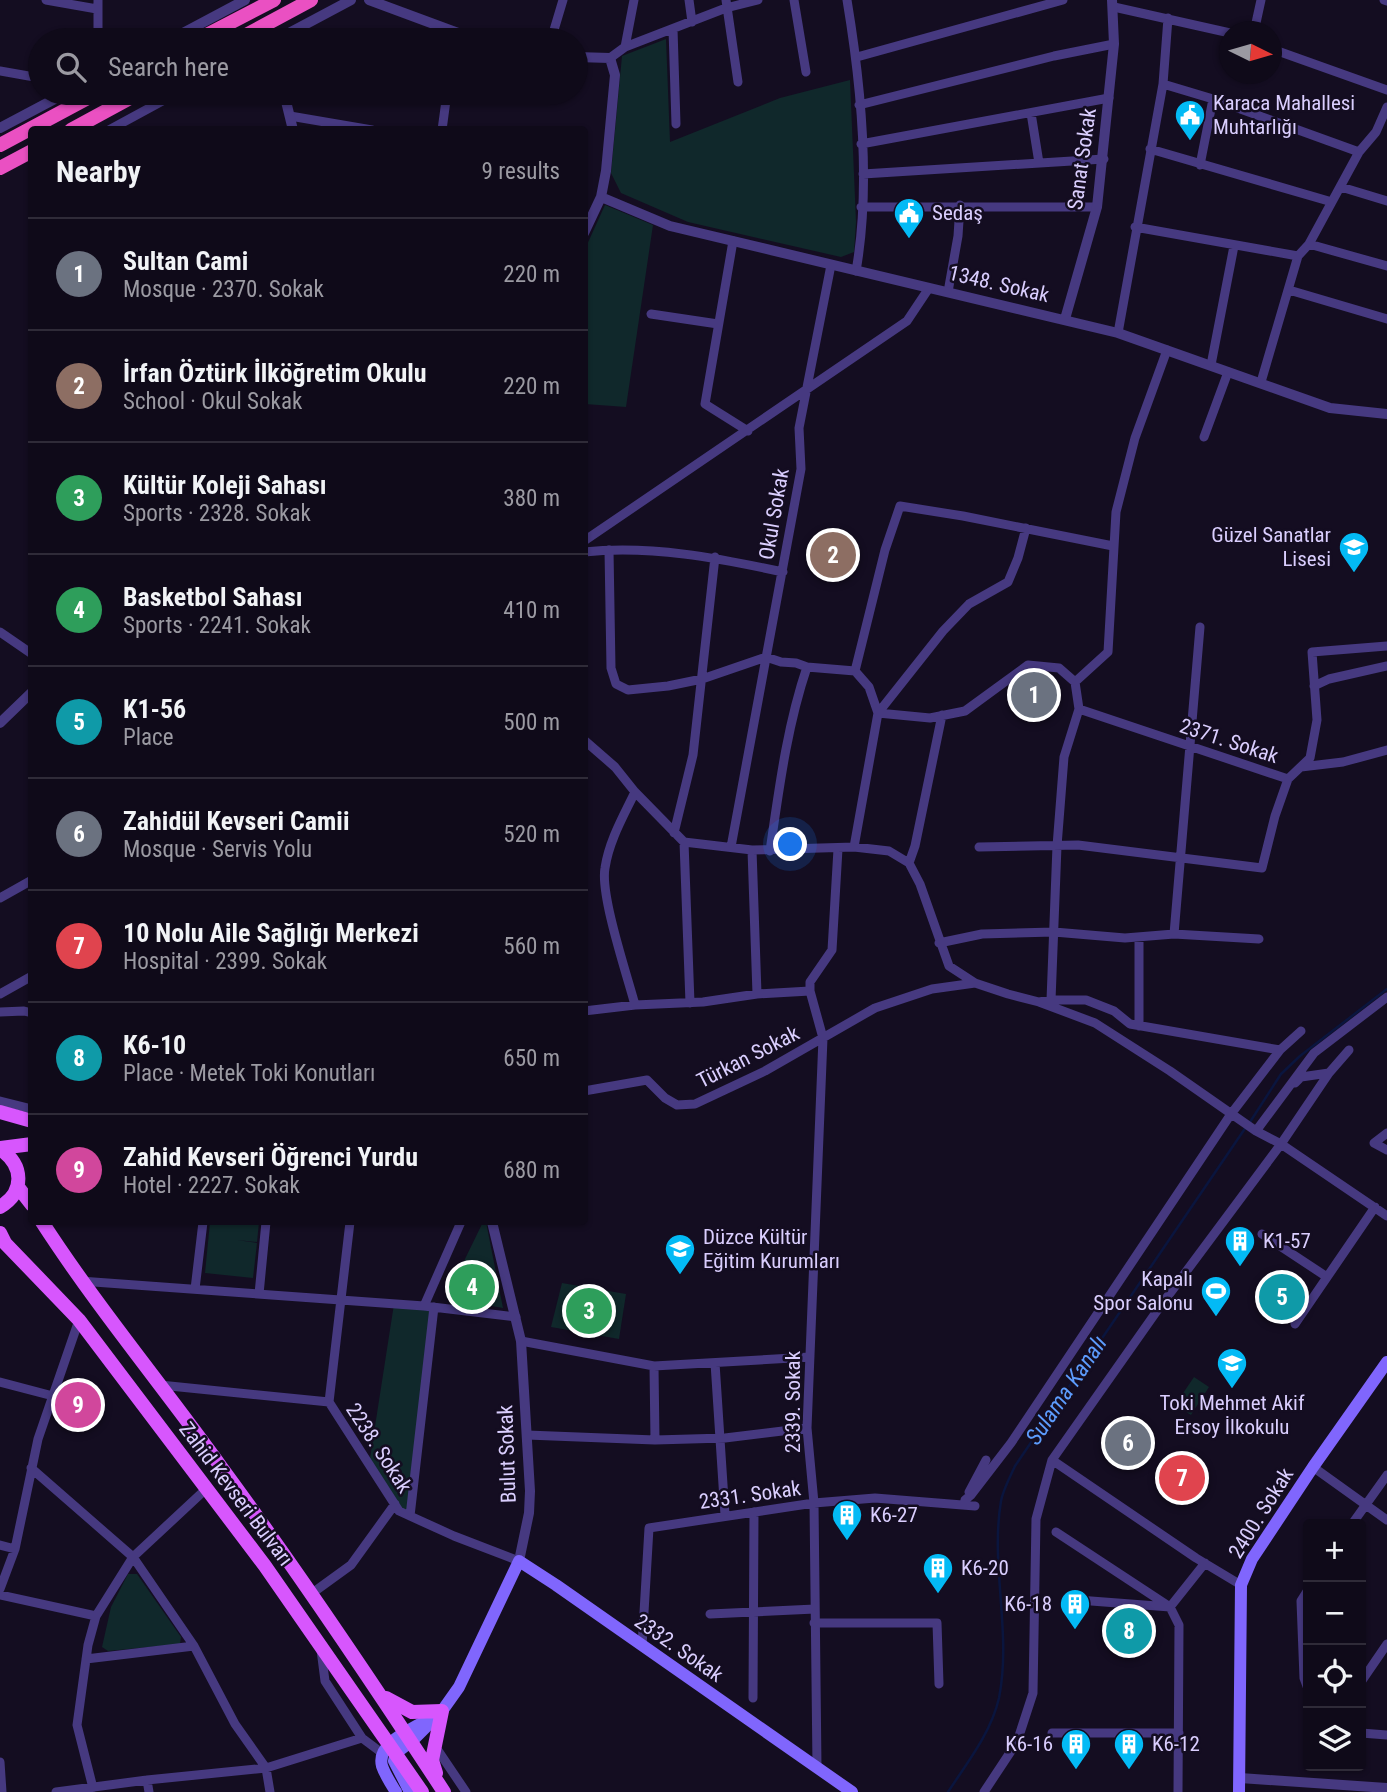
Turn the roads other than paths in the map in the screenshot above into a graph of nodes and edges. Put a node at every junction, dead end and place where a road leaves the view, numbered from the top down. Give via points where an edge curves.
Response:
1 (46, 0) edge
2 (245, 0) edge
3 (274, 0) edge
4 (311, 0) edge
5 (351, 0) edge
6 (369, 0) edge
7 (563, 0) edge
8 (634, 0) edge
9 (689, 0) edge
10 (758, 0) edge
11 (794, 0) edge
12 (847, 0) edge
13 (1063, 0) edge
14 (1261, 0) edge
15 (726, 4) edge
16 (1113, 4) edge
17 (98, 5) edge
18 (1168, 18) junction
19 (1256, 21) edge
20 (692, 22) junction
21 (98, 28) edge
22 (192, 28) edge
23 (220, 28) edge
24 (259, 28) edge
25 (298, 28) edge
26 (437, 28) edge
27 (555, 28) edge
28 (673, 29) junction
29 (1219, 30) edge
30 (1114, 44) junction
31 (625, 47) junction
32 (1282, 52) edge
33 (588, 57) edge
34 (857, 57) junction
35 (610, 58) junction
36 (0, 71) edge
37 (806, 72) dead end
38 (28, 76) edge
39 (738, 82) dead end
40 (1163, 84) junction
41 (1387, 90) edge
42 (1110, 98) junction
43 (1213, 99) junction
44 (859, 104) junction
45 (43, 105) edge
46 (75, 105) edge
47 (117, 105) edge
48 (155, 105) edge
49 (287, 105) edge
50 (445, 105) edge
51 (1387, 107) edge
52 (1031, 113) junction
53 (289, 116) junction
54 (676, 124) dead end
55 (35, 126) edge
56 (78, 126) edge
57 (116, 126) edge
58 (292, 126) edge
59 (348, 126) edge
60 (443, 126) edge
61 (0, 128) edge
62 (28, 130) edge
63 (1376, 132) junction
64 (1387, 136) edge
65 (861, 144) junction
66 (0, 145) edge
67 (1150, 149) junction
68 (1359, 152) junction
69 (28, 153) edge
70 (1104, 159) junction
71 (1039, 163) junction
72 (1200, 165) junction
73 (0, 168) edge
74 (863, 174) junction
75 (1341, 187) junction
76 (601, 197) junction
77 (1387, 201) edge
78 (1332, 202) junction
79 (960, 205) junction
80 (861, 207) junction
81 (1097, 207) junction
82 (588, 225) edge
83 (1135, 227) junction
84 (733, 241) junction
85 (1309, 244) junction
86 (1234, 246) junction
87 (1298, 257) junction
88 (831, 265) junction
89 (1387, 267) edge
90 (856, 271) junction
91 (929, 288) junction
92 (1289, 290) junction
93 (948, 292) junction
94 (651, 314) dead end
95 (1065, 319) junction
96 (1387, 319) edge
97 (718, 324) junction
98 (1118, 333) junction
99 (1167, 350) junction
100 (1212, 365) junction
101 (1228, 372) junction
102 (1261, 382) junction
103 (806, 392) junction
104 (1387, 414) edge
105 (748, 431) junction
106 (1204, 437) dead end
107 (1026, 528) junction
108 (588, 538) edge
109 (1113, 546) junction
110 (609, 550) junction
111 (588, 552) edge
112 (715, 557) junction
113 (783, 572) junction
114 (1200, 627) dead end
115 (0, 632) edge
116 (1387, 646) edge
117 (28, 651) edge
118 (766, 657) junction
119 (1387, 666) edge
120 (807, 667) junction
121 (855, 671) junction
122 (702, 679) junction
123 (1075, 682) junction
124 (1314, 687) junction
125 (28, 696) edge
126 (1079, 709) junction
127 (878, 713) junction
128 (942, 715) junction
129 (0, 723) edge
130 (588, 743) edge
131 (1191, 748) junction
132 (1387, 750) edge
133 (1301, 767) junction
134 (1288, 779) junction
135 (635, 792) junction
136 (674, 833) junction
137 (684, 842) junction
138 (1057, 846) junction
139 (731, 847) junction
140 (855, 847) junction
141 (979, 847) dead end
142 (838, 849) junction
143 (752, 850) junction
144 (770, 851) junction
145 (1181, 858) junction
146 (909, 863) junction
147 (28, 882) edge
148 (0, 898) edge
149 (1054, 932) junction
150 (1174, 934) junction
151 (1139, 937) junction
152 (1259, 939) dead end
153 (939, 943) junction
154 (28, 978) edge
155 (975, 983) junction
156 (810, 991) junction
157 (0, 994) edge
158 (757, 994) junction
159 (1387, 997) edge
160 (1051, 1000) junction
161 (1039, 1002) junction
162 (690, 1003) junction
163 (635, 1005) junction
164 (588, 1011) edge
165 (0, 1012) edge
166 (28, 1012) edge
167 (1139, 1026) junction
168 (1301, 1031) dead end
169 (823, 1038) junction
170 (1280, 1050) junction
171 (1349, 1050) dead end
172 (1329, 1073) junction
173 (588, 1090) edge
174 (0, 1101) edge
175 (28, 1109) edge
176 (0, 1112) edge
177 (1234, 1116) junction
178 (28, 1120) edge
179 (1257, 1132) junction
180 (1387, 1133) edge
181 (1281, 1144) junction
182 (28, 1145) edge
183 (0, 1149) edge
184 (1387, 1150) edge
185 (23, 1181) edge
186 (0, 1207) edge
187 (1375, 1207) junction
188 (1387, 1216) edge
189 (44, 1225) edge
190 (52, 1225) edge
191 (203, 1225) edge
192 (266, 1225) edge
193 (350, 1225) edge
194 (460, 1225) edge
195 (493, 1225) edge
196 (1262, 1234) dead end
197 (2, 1239) edge
198 (54, 1239) junction
199 (1327, 1278) junction
200 (80, 1281) junction
201 (195, 1289) junction
202 (259, 1294) junction
203 (341, 1300) junction
204 (424, 1306) junction
205 (434, 1307) junction
206 (516, 1317) junction
207 (79, 1320) junction
208 (1295, 1324) dead end
209 (521, 1341) junction
210 (810, 1357) junction
211 (1387, 1362) edge
212 (715, 1363) junction
213 (654, 1366) junction
214 (0, 1382) edge
215 (160, 1385) junction
216 (53, 1396) junction
217 (329, 1402) junction
218 (807, 1428) junction
219 (527, 1435) junction
220 (719, 1438) junction
221 (655, 1440) junction
222 (986, 1461) dead end
223 (1052, 1461) junction
224 (1313, 1467) junction
225 (31, 1468) junction
226 (1387, 1475) edge
227 (206, 1489) junction
228 (814, 1503) junction
229 (963, 1503) junction
230 (395, 1504) junction
231 (1365, 1504) junction
232 (975, 1506) dead end
233 (754, 1512) junction
234 (410, 1516) junction
235 (724, 1516) junction
236 (1355, 1519) edge
237 (1387, 1520) edge
238 (1056, 1532) dead end
239 (0, 1545) edge
240 (15, 1549) junction
241 (133, 1557) junction
242 (519, 1561) junction
243 (1205, 1563) junction
244 (1241, 1585) junction
245 (0, 1589) edge
246 (310, 1594) junction
247 (0, 1595) edge
248 (1303, 1598) edge
249 (1078, 1600) dead end
250 (1170, 1607) junction
251 (815, 1609) junction
252 (755, 1610) junction
253 (710, 1614) dead end
254 (96, 1616) junction
255 (814, 1623) junction
256 (1387, 1644) edge
257 (320, 1645) junction
258 (194, 1646) junction
259 (642, 1646) junction
260 (1303, 1652) edge
261 (86, 1659) junction
262 (1366, 1675) edge
263 (939, 1684) dead end
264 (382, 1695) junction
265 (754, 1698) dead end
266 (442, 1712) junction
267 (1052, 1733) dead end
268 (1179, 1733) junction
269 (1366, 1733) edge
270 (1387, 1735) edge
271 (409, 1737) junction
272 (362, 1738) junction
273 (434, 1745) junction
274 (389, 1750) junction
275 (0, 1762) edge
276 (817, 1766) junction
277 (266, 1768) junction
278 (1240, 1778) junction
279 (147, 1780) junction
280 (93, 1788) junction
281 (1387, 1788) edge
282 (443, 1790) edge
283 (2, 1792) edge
284 (56, 1792) edge
285 (149, 1792) edge
286 (270, 1792) edge
287 (396, 1792) edge
288 (411, 1792) edge
289 (422, 1792) edge
290 (466, 1792) edge
291 (852, 1792) edge
292 (984, 1792) edge
293 (1178, 1792) edge
294 (1239, 1792) edge

1 - 17 street
2 - 22 street
3 - 23 highway
4 - 24 highway
5 - 25 street
6 - 26 street
7 - 27 street
8 - 31 street
9 - 20 street
10 - 15 street
11 - 37 street
12 - 34 street
13 - 34 street
14 - 19 street
15 - 20 street
15 - 39 street
16 - 18 street
16 - 30 street, Sanat Sokak
17 - 21 street
18 - 29 street
18 - 40 street
20 - 28 street
28 - 31 street
28 - 54 street
30 - 42 street, Sanat Sokak
30 - 44 street
31 - 35 street
32 - 41 street
33 - 35 street
34 - 44 street
35 - 76 street via 615,75
36 - 38 street
40 - 43 street
40 - 67 street
42 - 52 street
42 - 70 street, Sanat Sokak
43 - 68 street
43 - 72 street
44 - 65 street
45 - 61 street
46 - 55 highway
47 - 56 highway
48 - 57 street
49 - 53 street
50 - 60 street
51 - 63 street
52 - 65 street
52 - 71 street
53 - 58 street
53 - 59 street
62 - 66 highway
63 - 64 street
63 - 68 street
65 - 74 street
67 - 72 street
67 - 83 street
68 - 75 street
69 - 73 highway
70 - 71 street
70 - 81 street, Sanat Sokak
71 - 74 street
72 - 78 street
74 - 80 street
75 - 77 street
75 - 78 street
76 - 82 street
76 - 84 street, 1348. Sokak via 670,226
78 - 85 street
79 - 80 street
79 - 81 street
79 - 93 street
80 - 90 street
81 - 95 street, Sanat Sokak
83 - 86 street
83 - 98 street
84 - 88 street, 1348. Sokak
84 - 97 street
85 - 87 street
85 - 89 street
86 - 87 street
86 - 100 street
87 - 92 street
88 - 90 street, 1348. Sokak
88 - 103 street, Okul Sokak
90 - 91 street, 1348. Sokak
91 - 93 street, 1348. Sokak
91 - 103 street via 906,321
92 - 96 street
92 - 102 street
93 - 95 street, 1348. Sokak
94 - 97 street
95 - 98 street, 1348. Sokak
97 - 105 street via 705,404
98 - 99 street, 1348. Sokak
99 - 100 street, 1348. Sokak
99 - 109 street via 1132,450 1116,512
100 - 101 street, 1348. Sokak
101 - 102 street, 1348. Sokak
101 - 106 street
102 - 104 street, 1348. Sokak via 1330,408
103 - 105 street
103 - 113 street, Okul Sokak via 799,428 801,469
105 - 108 street
107 - 109 street
107 - 121 street via 900,506
107 - 127 street via 1008,582 969,604
109 - 123 street via 1108,652
110 - 111 street, Okul Sokak
110 - 112 street, Okul Sokak
110 - 122 street via 611,668 616,684 628,690
112 - 113 street, Okul Sokak
112 - 122 street
113 - 118 street
114 - 131 street
115 - 117 street
116 - 124 street, 2371. Sokak via 1312,652
118 - 120 street
118 - 122 street
118 - 139 street
119 - 124 street via 1329,679
120 - 121 street
120 - 144 street via 795,702
121 - 127 street via 869,687
122 - 136 street via 692,755
123 - 126 street
123 - 128 street via 1059,668 1028,665 965,710
124 - 133 street, 2371. Sokak via 1317,720 1310,758
125 - 129 street
126 - 131 street, 2371. Sokak
126 - 138 street via 1064,757
127 - 128 street
127 - 140 street
128 - 146 street
130 - 135 street
131 - 134 street, 2371. Sokak
131 - 145 street
132 - 133 street
133 - 134 street, 2371. Sokak
134 - 145 street via 1262,868
135 - 136 street
135 - 163 street via 611,843 604,871
136 - 137 street
137 - 139 street
137 - 162 street
138 - 141 street
138 - 145 street
138 - 149 street
139 - 143 street
140 - 142 street
140 - 146 street via 889,851
142 - 144 street
142 - 156 street via 832,950 810,982
143 - 144 street
143 - 158 street
145 - 150 street
146 - 153 street
147 - 148 street
149 - 151 street
149 - 153 street via 982,934
149 - 160 street
150 - 151 street
150 - 152 street
151 - 167 street
153 - 155 street via 948,966
154 - 157 street
155 - 161 street
155 - 169 street via 932,989 875,1009
156 - 158 street
156 - 169 street, Türkan Sokak
158 - 162 street
159 - 179 street via 1314,1053
160 - 161 street
160 - 167 street via 1086,1000
161 - 177 street via 1095,1023
162 - 163 street
163 - 164 street
165 - 166 street
167 - 170 street
168 - 170 street
169 - 173 street, Türkan Sokak via 765,1072 695,1104 677,1105 647,1080
169 - 210 street, 2339. Sokak
170 - 177 street
171 - 172 street
172 - 179 street via 1296,1081
172 - 181 street
174 - 175 street
176 - 178 main road
177 - 179 street
177 - 229 street via 1011,1443
179 - 181 street
180 - 184 street via 1374,1143
181 - 187 street
181 - 223 street via 1158,1308
182 - 183 main road
183 - 185 main road via 11,1158
185 - 186 main road
187 - 188 street
187 - 199 street
189 - 198 main road, Zahid Kevseri Bulvarı
190 - 198 main road
191 - 201 street
192 - 202 street
193 - 203 street
194 - 204 street
195 - 206 street, Bulut Sokak
196 - 199 street
197 - 207 main road, Zahid Kevseri Bulvarı
198 - 200 main road, Zahid Kevseri Bulvarı
199 - 208 street
200 - 201 street
200 - 215 main road, Zahid Kevseri Bulvarı
201 - 202 street
202 - 203 street
203 - 204 street
203 - 217 street
204 - 205 street
205 - 206 street
205 - 234 street
206 - 209 street, Bulut Sokak
207 - 216 street
207 - 227 main road, Zahid Kevseri Bulvarı
209 - 213 street
209 - 219 street, Bulut Sokak
210 - 212 street
210 - 218 street, 2339. Sokak
211 - 224 main road, 2400. Sokak
212 - 213 street
212 - 220 street
213 - 221 street
214 - 216 street
215 - 217 street, 2238. Sokak
215 - 246 main road, Zahid Kevseri Bulvarı
216 - 225 street
217 - 230 street, 2238. Sokak
218 - 220 street
218 - 228 street, 2339. Sokak
219 - 221 street
219 - 242 street, Bulut Sokak via 529,1513
220 - 221 street
220 - 235 street
222 - 229 street
223 - 243 street
223 - 292 street via 1036,1519 1033,1693 1017,1742
224 - 231 street
224 - 244 main road, 2400. Sokak via 1252,1559
225 - 240 street
225 - 241 street
226 - 231 street
227 - 241 street
227 - 257 main road, Zahid Kevseri Bulvarı
228 - 229 street, 2331. Sokak via 875,1498
228 - 233 street, 2331. Sokak
228 - 251 street, 2339. Sokak
229 - 232 street, 2331. Sokak
230 - 234 street, 2238. Sokak
230 - 246 street via 351,1565
231 - 236 street
231 - 237 street
233 - 235 street, 2331. Sokak
233 - 252 street
234 - 242 street, 2238. Sokak
235 - 259 street, 2331. Sokak via 649,1528
238 - 250 street
239 - 240 street
240 - 245 street
241 - 254 street
241 - 258 street
242 - 259 main road, 2332. Sokak
242 - 266 main road, Bulut Sokak
243 - 244 street
243 - 250 street
244 - 278 main road, 2400. Sokak
246 - 264 main road, Zahid Kevseri Bulvarı
247 - 254 street
248 - 260 street
249 - 250 street
250 - 268 street via 1179,1625
251 - 252 street
251 - 255 street, 2339. Sokak
252 - 253 street
252 - 265 street
254 - 261 street
255 - 263 street via 937,1623
255 - 276 street, 2339. Sokak
256 - 262 street
257 - 272 street via 324,1681
257 - 274 main road, Zahid Kevseri Bulvarı
258 - 261 street
258 - 277 street via 235,1724
259 - 276 main road, 2332. Sokak
261 - 280 street via 77,1725
264 - 266 main road via 412,1712
264 - 271 main road, Zahid Kevseri Bulvarı
266 - 271 main road
266 - 273 main road
267 - 268 street
268 - 293 street
269 - 270 street
271 - 274 main road
271 - 282 main road, Zahid Kevseri Bulvarı
272 - 274 street
272 - 277 street
273 - 282 main road via 432,1760
273 - 290 street
274 - 287 main road via 382,1765
274 - 288 main road
274 - 289 main road, Zahid Kevseri Bulvarı
275 - 283 street
276 - 291 main road
277 - 279 street
277 - 286 street
278 - 281 street
278 - 294 main road, 2400. Sokak
279 - 280 street
279 - 285 street
280 - 284 street

